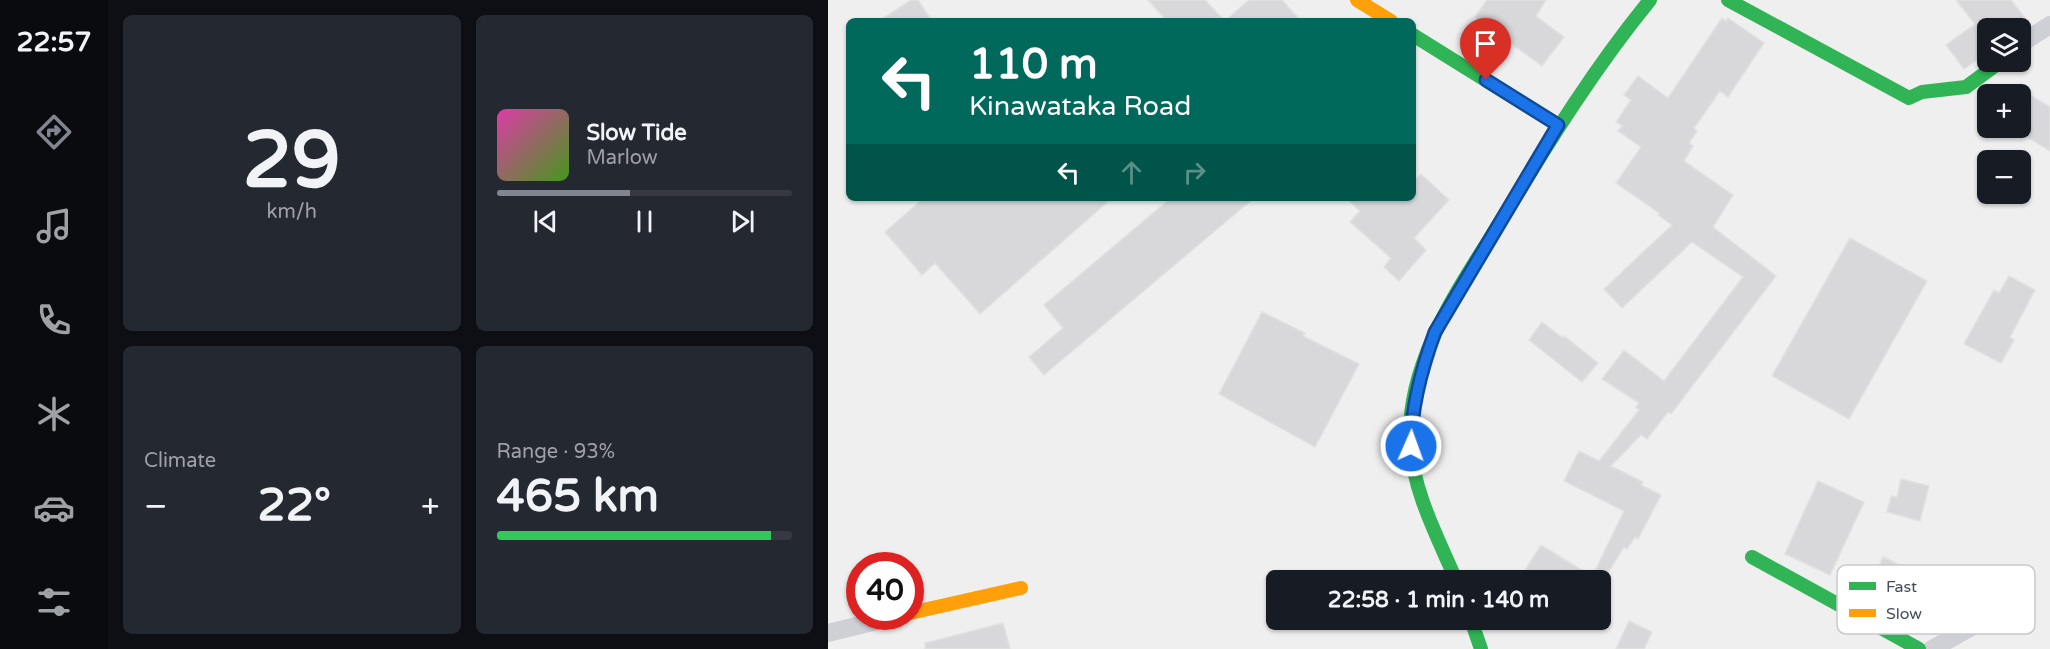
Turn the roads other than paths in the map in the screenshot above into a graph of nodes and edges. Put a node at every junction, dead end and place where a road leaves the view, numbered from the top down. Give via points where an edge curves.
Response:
1 (1357, 0) edge
2 (1650, 0) edge
3 (1728, 0) edge
4 (1386, 18) edge
5 (2050, 25) edge
6 (1416, 37) edge
7 (2031, 37) edge
8 (1986, 72) edge
9 (1558, 125) junction
10 (1752, 557) dead end
11 (1452, 570) edge
12 (1021, 588) dead end
13 (1837, 604) edge
14 (924, 611) edge
15 (846, 629) edge
16 (1474, 630) edge
17 (828, 633) edge
18 (1892, 634) edge
19 (1959, 634) edge
20 (1481, 649) edge
21 (1919, 649) edge
22 (1932, 649) edge

1 - 4 street
2 - 9 street
3 - 8 street via 1909,98 1922,92 1966,87
5 - 7 street
6 - 9 street
9 - 11 street via 1448,308 1423,365 1411,420 1413,469 1418,492
10 - 13 street
12 - 14 street
15 - 17 street
16 - 20 street
18 - 21 street
19 - 22 street

